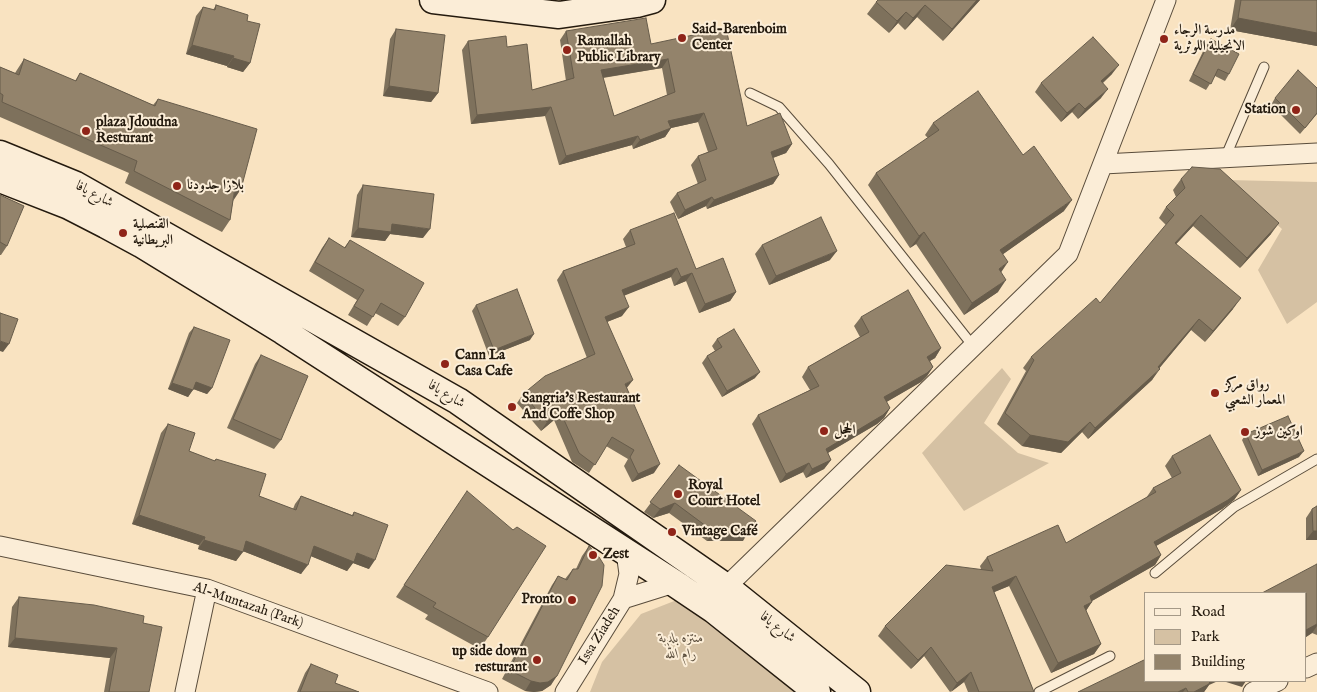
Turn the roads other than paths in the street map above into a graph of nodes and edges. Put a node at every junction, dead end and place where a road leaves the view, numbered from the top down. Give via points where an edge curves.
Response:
1 (434, 0) edge
2 (652, 0) edge
3 (1166, 0) edge
4 (1264, 67) dead end
5 (750, 93) dead end
6 (1317, 153) edge
7 (0, 154) edge
8 (1225, 158) junction
9 (1103, 164) junction
10 (0, 179) edge
11 (974, 346) junction
12 (1317, 458) edge
13 (0, 546) edge
14 (626, 552) junction
15 (1155, 573) edge
16 (674, 583) junction
17 (726, 587) junction
18 (207, 589) junction
19 (623, 599) junction
20 (1110, 656) dead end
21 (1276, 682) edge
22 (185, 692) edge
23 (488, 692) edge
24 (565, 692) edge
25 (817, 692) edge
26 (857, 692) edge
27 (1039, 692) edge
28 (1253, 692) edge

1 - 2 main road via 559,15
3 - 9 street
4 - 8 lane
5 - 11 lane via 779,107 829,164
6 - 8 street
7 - 17 main road, شارع يافا via 76,185 458,401
8 - 9 street
9 - 11 street via 1068,254
10 - 14 main road, شارع يافا via 69,206 142,244 283,330
11 - 17 street
12 - 15 lane via 1234,508
13 - 18 street, Al-Muntazah (Park)
14 - 16 main road, شارع يافا
14 - 19 street via 628,574
16 - 17 street
16 - 19 street, Issa Ziadeh
16 - 25 main road, شارع يافا via 714,610
17 - 26 main road, شارع يافا
18 - 22 street
18 - 23 street, Al-Muntazah (Park)
19 - 24 street, Issa Ziadeh
20 - 27 lane
21 - 28 street

